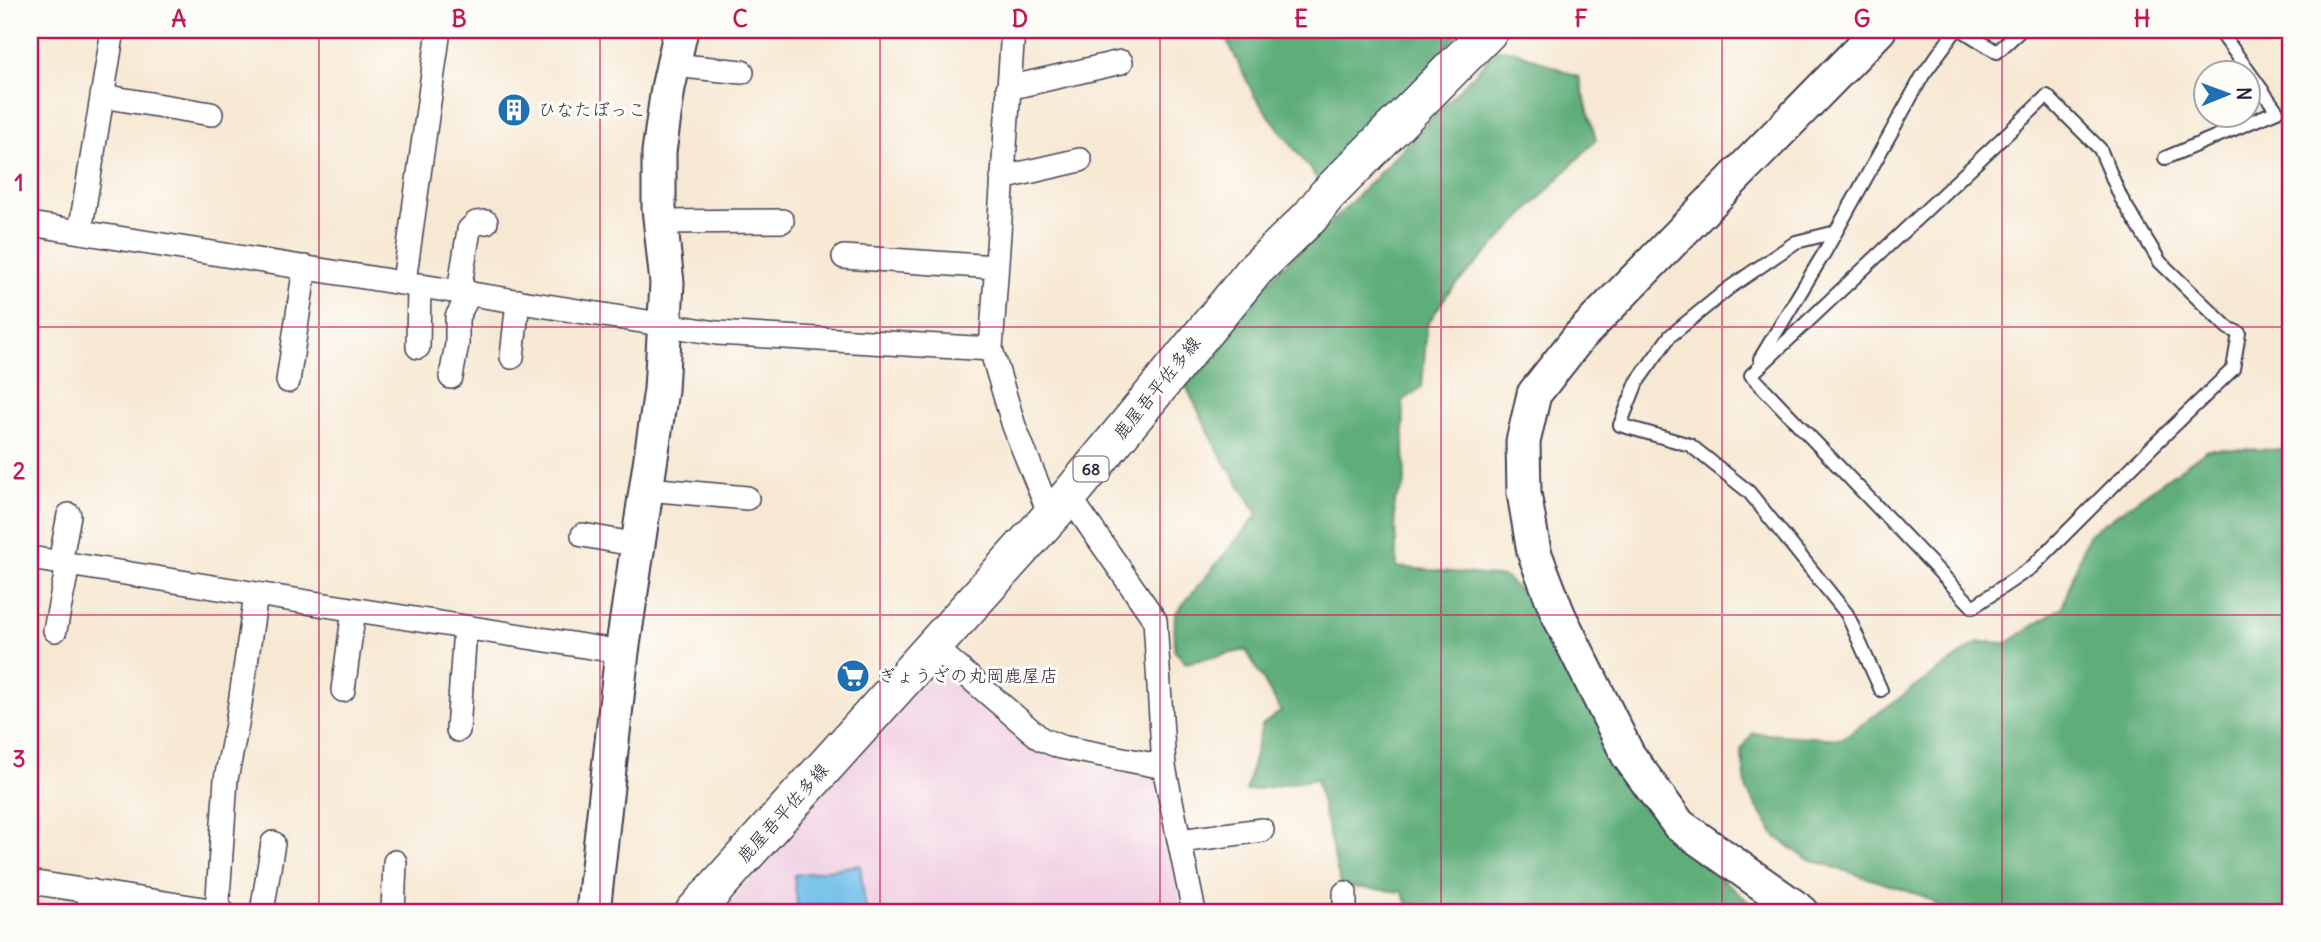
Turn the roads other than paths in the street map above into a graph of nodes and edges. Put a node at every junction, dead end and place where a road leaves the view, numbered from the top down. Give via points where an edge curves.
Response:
1 (113, 30) edge
2 (439, 30) edge
3 (681, 30) edge
4 (1013, 30) edge
5 (1490, 30) edge
6 (1879, 30) edge
7 (1956, 30) edge
8 (1962, 30) edge
9 (2021, 30) edge
10 (2219, 30) edge
11 (1121, 62) dead end
12 (673, 65) junction
13 (742, 72) dead end
14 (1009, 88) junction
15 (102, 96) junction
16 (211, 114) dead end
17 (2165, 158) dead end
18 (1080, 160) dead end
19 (1002, 178) junction
20 (782, 220) dead end
21 (486, 222) dead end
22 (661, 222) junction
23 (30, 224) edge
24 (80, 232) junction
25 (1836, 232) junction
26 (844, 257) dead end
27 (305, 267) junction
28 (996, 267) junction
29 (412, 283) junction
30 (464, 292) junction
31 (518, 301) junction
32 (665, 326) junction
33 (418, 347) dead end
34 (991, 348) junction
35 (512, 357) dead end
36 (1751, 374) junction
37 (451, 377) dead end
38 (288, 381) dead end
39 (646, 489) junction
40 (747, 498) dead end
41 (1059, 506) junction
42 (69, 515) dead end
43 (583, 535) dead end
44 (638, 545) junction
45 (30, 559) edge
46 (64, 564) junction
47 (256, 595) junction
48 (354, 610) junction
49 (465, 628) junction
50 (55, 630) dead end
51 (932, 645) junction
52 (622, 652) junction
53 (343, 690) dead end
54 (1881, 690) dead end
55 (458, 730) dead end
56 (1164, 767) junction
57 (1262, 830) dead end
58 (1180, 841) junction
59 (273, 843) dead end
60 (395, 862) dead end
61 (30, 882) edge
62 (90, 902) edge
63 (217, 912) edge
64 (223, 912) edge
65 (262, 912) edge
66 (393, 912) edge
67 (593, 912) edge
68 (694, 912) edge
69 (1194, 912) edge
70 (1802, 912) edge

1 - 15 street
2 - 29 street
3 - 12 street
4 - 14 street
5 - 41 main road, 鹿屋吾平佐多線 / 68 via 1255,270
6 - 70 street via 1579,337 1534,394 1522,442 1524,493 1534,552 1558,614 1628,755 1679,825
7 - 25 lane via 1923,75
8 - 9 lane via 1997,52
10 - 17 lane via 2277,111
11 - 14 street
12 - 13 street
12 - 22 street via 659,152
14 - 19 street
15 - 16 street
15 - 24 street
18 - 19 street
19 - 28 street
20 - 22 street
21 - 30 street via 469,230
22 - 32 street via 667,283
23 - 24 street
24 - 27 street
25 - 36 lane
25 - 54 lane via 1796,242 1670,335 1637,382 1620,425 1690,444 1749,492 1847,614
26 - 28 street
27 - 29 street
27 - 38 street
28 - 34 street
29 - 30 street
29 - 33 street
30 - 31 street
30 - 37 street
31 - 32 street
31 - 35 street
32 - 34 street via 717,334
32 - 39 street
34 - 41 street via 1014,426
36 - 36 lane via 2047,96 2100,149 2121,198 2160,262 2228,328 2239,333 2233,369 2032,567 1973,607
39 - 40 street
39 - 44 street
41 - 51 main road, 鹿屋吾平佐多線 / 68
41 - 56 street via 1156,620
42 - 46 street
43 - 44 street
44 - 52 street
45 - 46 street
46 - 47 street
46 - 50 street
47 - 48 street
47 - 63 street via 226,779
48 - 49 street
48 - 53 street
49 - 52 street
49 - 55 street
51 - 56 street via 1041,739
51 - 68 main road, 鹿屋吾平佐多線 / 68
52 - 67 street
56 - 58 street
57 - 58 street
58 - 69 street
59 - 65 street
60 - 66 street
61 - 62 street
62 - 63 street
63 - 64 street

